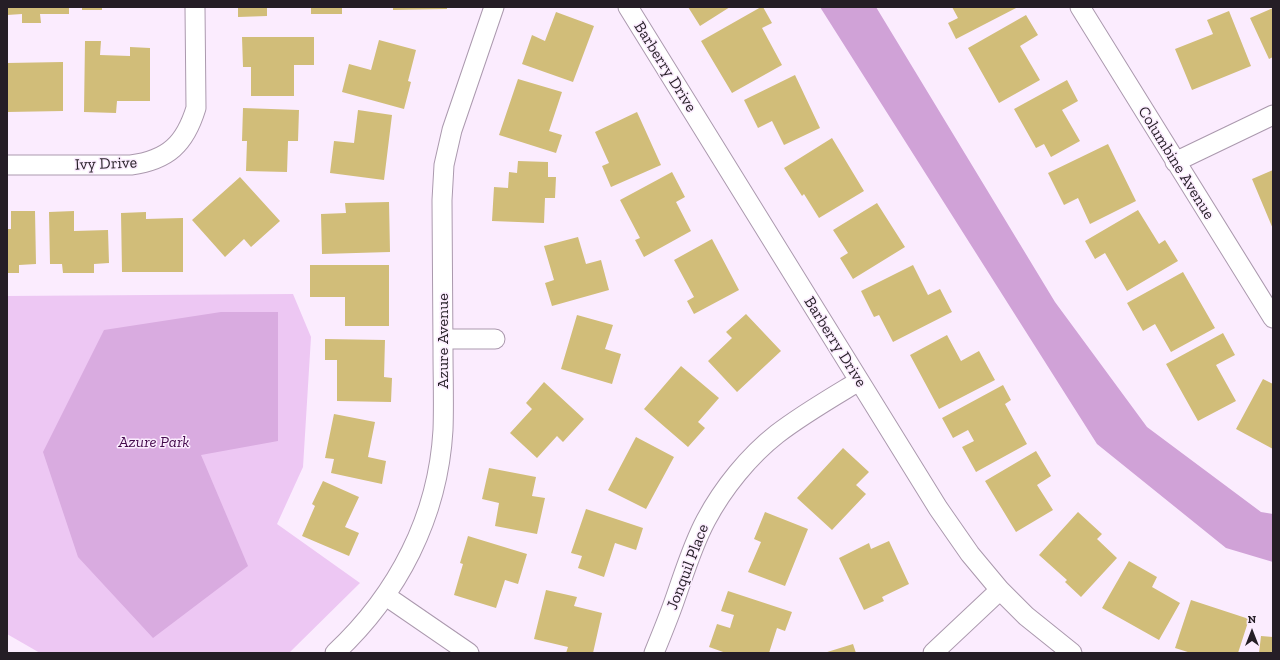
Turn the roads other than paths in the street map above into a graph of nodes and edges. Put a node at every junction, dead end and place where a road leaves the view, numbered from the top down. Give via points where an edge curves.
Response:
1 (195, 7) edge
2 (494, 7) edge
3 (628, 7) edge
4 (1080, 7) edge
5 (1273, 115) edge
6 (1176, 162) junction
7 (7, 165) edge
8 (1273, 318) edge
9 (443, 339) junction
10 (495, 339) dead end
11 (859, 381) junction
12 (1000, 590) junction
13 (386, 596) junction
14 (335, 653) edge
15 (469, 653) edge
16 (654, 653) edge
17 (932, 653) edge
18 (1072, 653) edge

1 - 7 street, Ivy Drive via 196,108 192,123 174,148 146,163 131,165
2 - 9 street, Azure Avenue via 452,130 444,165
3 - 11 street, Barberry Drive
4 - 6 street, Columbine Avenue
5 - 6 street
6 - 8 street, Columbine Avenue
9 - 10 street
9 - 13 street, Azure Avenue via 443,430 437,474 423,524 409,558
11 - 12 street, Barberry Drive via 938,508 970,554
11 - 16 street, Jonquil Place via 777,434 726,488 690,553 674,604
12 - 17 street
12 - 18 street, Barberry Drive via 1026,616
13 - 14 street, Azure Avenue via 366,622
13 - 15 street

